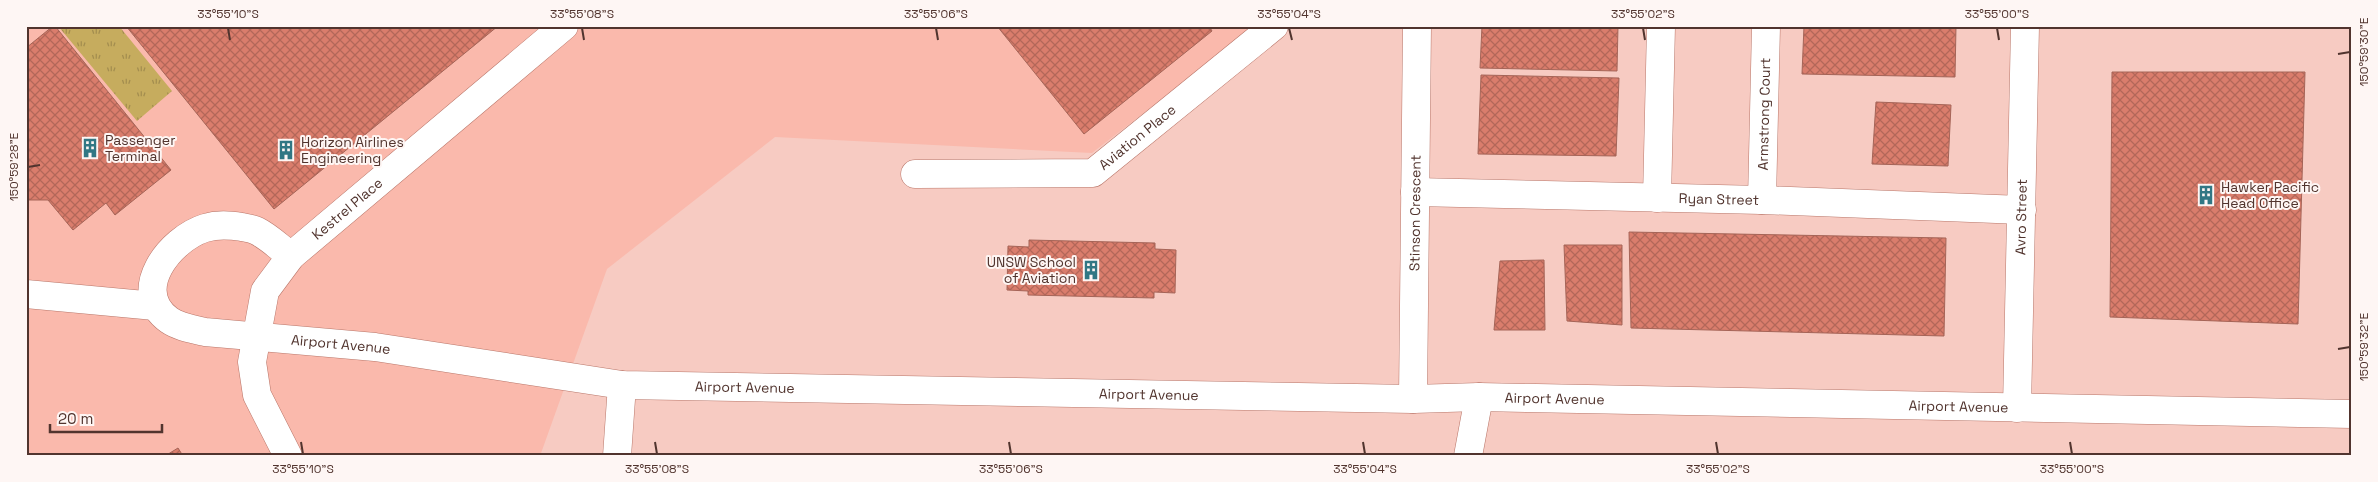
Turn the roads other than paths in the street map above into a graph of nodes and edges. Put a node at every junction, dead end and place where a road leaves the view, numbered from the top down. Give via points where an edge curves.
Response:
1 (564, 26) edge
2 (1274, 26) edge
3 (1417, 26) edge
4 (1661, 26) edge
5 (1766, 26) edge
6 (2025, 26) edge
7 (914, 174) dead end
8 (1414, 192) junction
9 (1657, 198) junction
10 (1762, 200) junction
11 (2022, 210) junction
12 (291, 256) junction
13 (26, 294) edge
14 (155, 306) junction
15 (256, 335) junction
16 (622, 385) junction
17 (1479, 397) junction
18 (1413, 399) junction
19 (2017, 408) junction
20 (2352, 414) edge
21 (288, 456) edge
22 (617, 456) edge
23 (1468, 456) edge

1 - 12 street, Kestrel Place
2 - 7 street, Aviation Place via 1093,173
3 - 8 street, Stinson Crescent
4 - 9 street
5 - 10 street, Armstrong Court
6 - 11 street, Avro Street
8 - 9 street, Ryan Street
8 - 18 street, Stinson Crescent
9 - 10 street, Ryan Street
10 - 11 street, Ryan Street
11 - 19 street, Avro Street
12 - 14 street via 256,230 224,224 204,228 182,240 164,258 152,281
12 - 15 street, Kestrel Place via 265,291
13 - 14 street
14 - 15 street, Airport Avenue via 169,320 185,328
15 - 16 street, Airport Avenue via 375,347
15 - 21 street, Kestrel Place via 252,362 257,395
16 - 18 street, Airport Avenue
16 - 22 street
17 - 18 street, Airport Avenue
17 - 19 street, Airport Avenue
17 - 23 street
19 - 20 street, Airport Avenue

